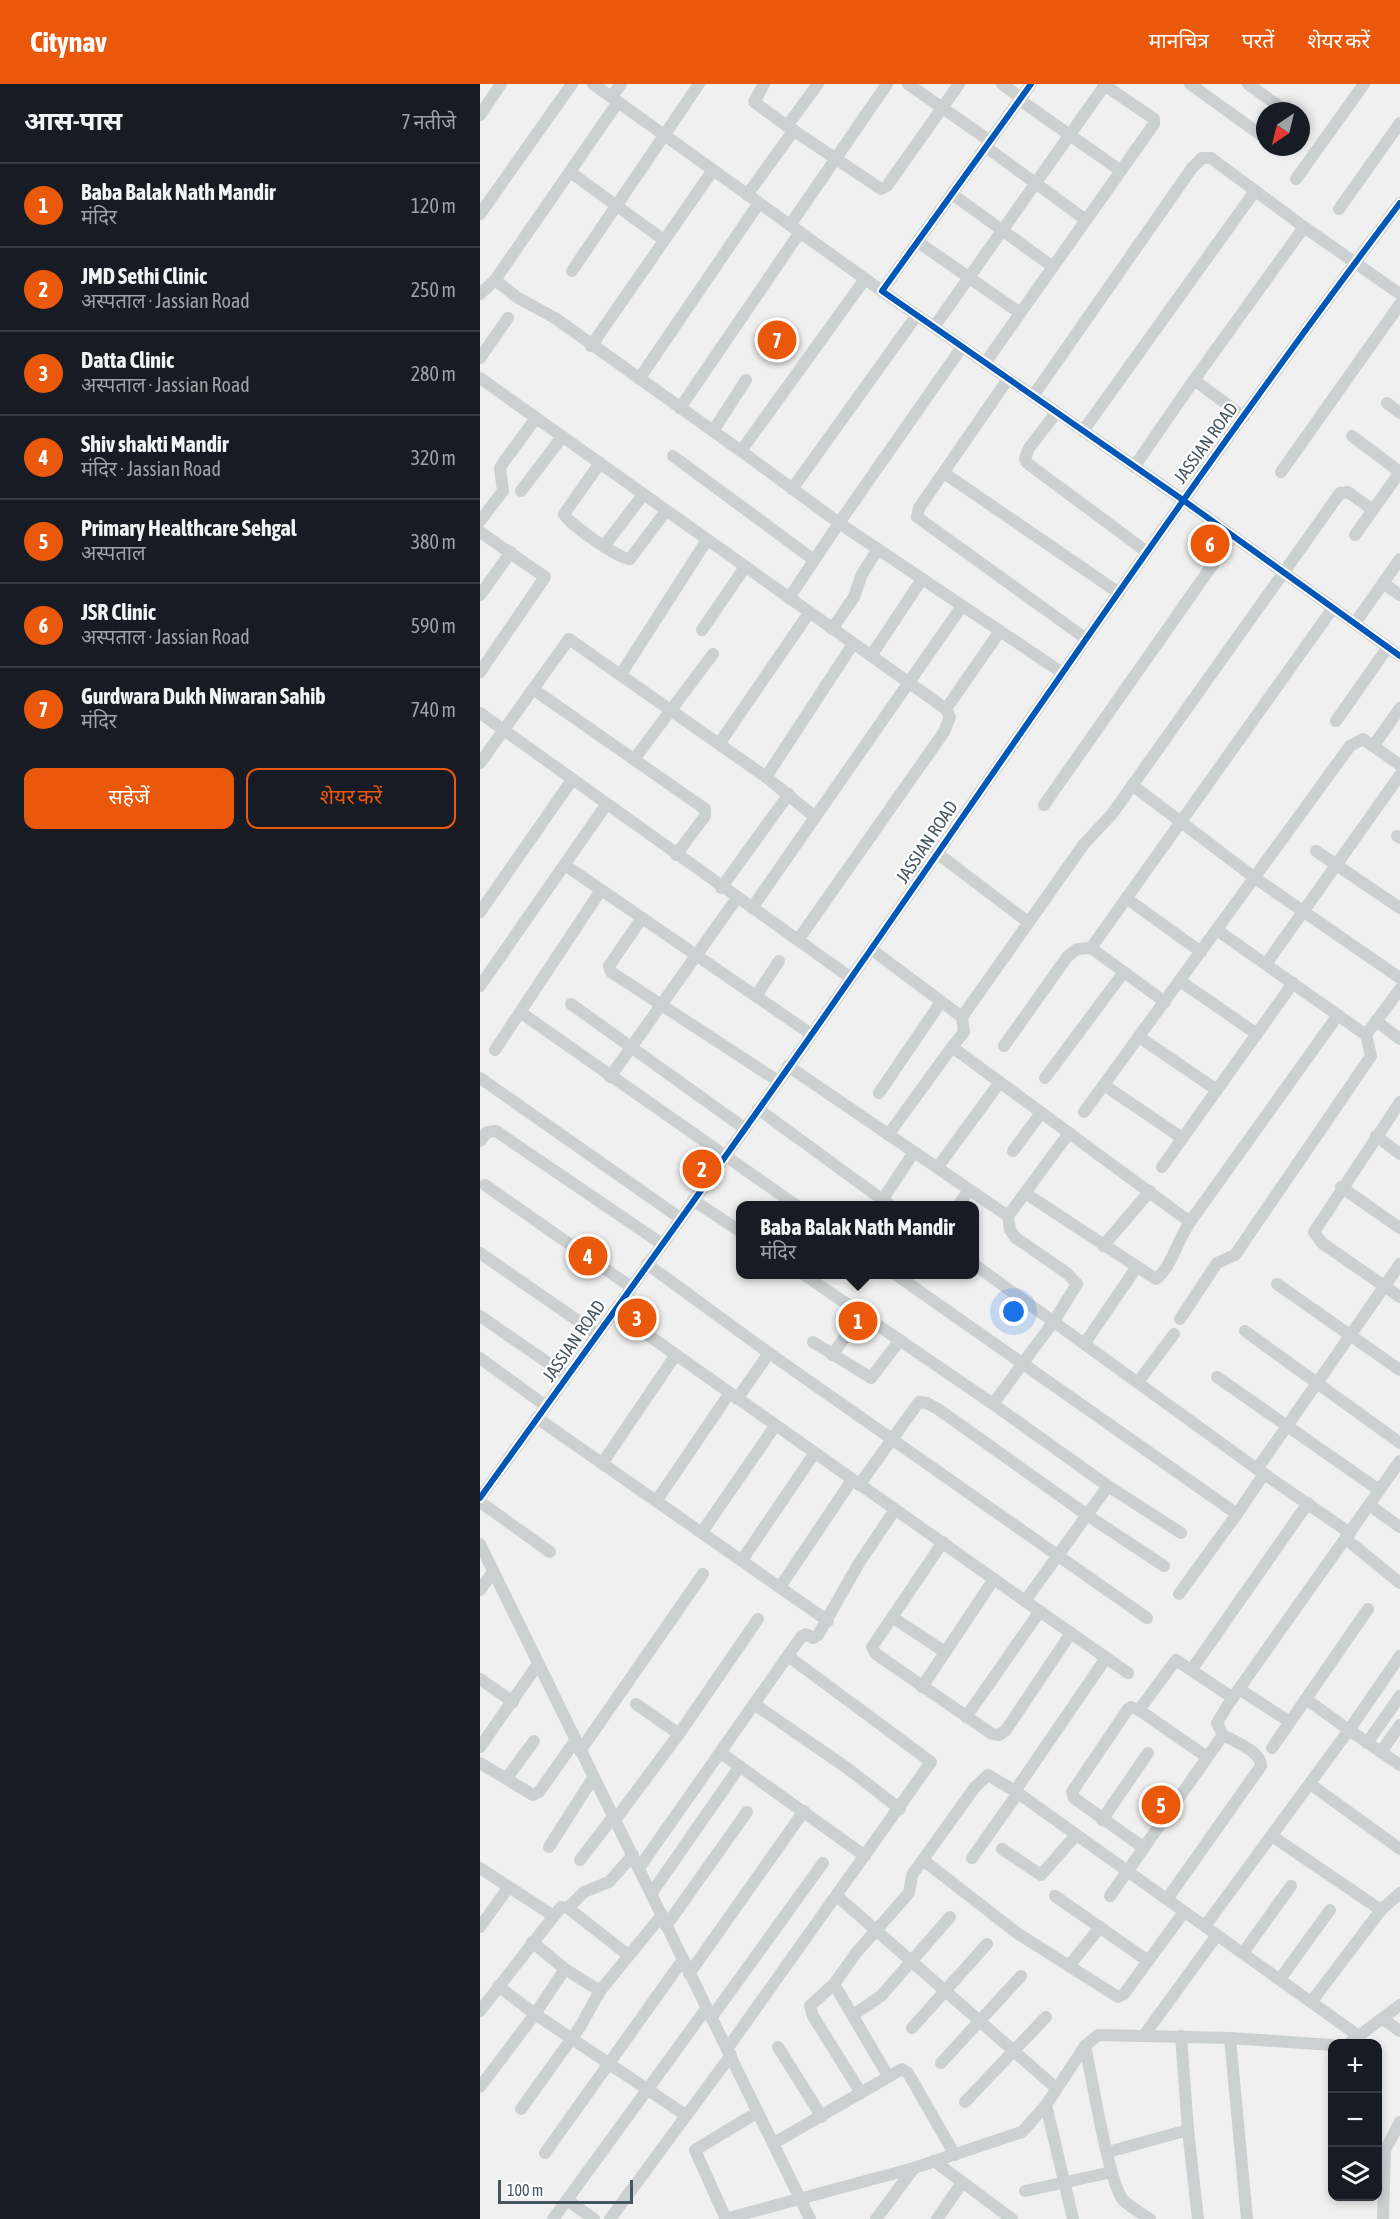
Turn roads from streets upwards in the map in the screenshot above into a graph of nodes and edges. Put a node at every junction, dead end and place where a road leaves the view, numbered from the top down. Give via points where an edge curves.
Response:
1 (501, 84) edge
2 (572, 84) edge
3 (593, 84) edge
4 (621, 84) edge
5 (699, 84) edge
6 (764, 84) edge
7 (818, 84) edge
8 (887, 84) edge
9 (908, 84) edge
10 (959, 84) edge
11 (1002, 84) edge
12 (1031, 84) edge
13 (1190, 84) edge
14 (1248, 84) edge
15 (1364, 84) edge
16 (1104, 85) edge
17 (1020, 99) junction
18 (614, 100) junction
19 (1273, 102) edge
20 (942, 107) junction
21 (480, 115) edge
22 (1400, 123) edge
23 (790, 128) junction
24 (1256, 132) edge
25 (664, 135) junction
26 (1069, 135) junction
27 (988, 144) junction
28 (835, 159) junction
29 (713, 170) junction
30 (1121, 171) junction
31 (570, 172) junction
32 (1296, 179) dead end
33 (1035, 182) junction
34 (1255, 191) junction
35 (952, 194) junction
36 (747, 195) junction
37 (759, 203) junction
38 (1400, 203) edge
39 (616, 206) junction
40 (1339, 209) dead end
41 (480, 214) edge
42 (1086, 220) junction
43 (1304, 227) junction
44 (795, 229) junction
45 (1001, 229) junction
46 (664, 240) junction
47 (918, 242) junction
48 (1355, 262) junction
49 (1053, 267) junction
50 (572, 271) dead end
51 (969, 277) junction
52 (865, 279) junction
53 (495, 280) junction
54 (882, 291) junction
55 (480, 294) edge
56 (1400, 294) edge
57 (1400, 304) edge
58 (1020, 313) junction
59 (917, 315) junction
60 (508, 318) dead end
61 (934, 327) junction
62 (591, 346) junction
63 (962, 346) junction
64 (480, 358) edge
65 (985, 363) junction
66 (480, 378) edge
67 (639, 379) junction
68 (1008, 379) junction
69 (746, 380) dead end
70 (1194, 380) junction
71 (1033, 396) junction
72 (1387, 403) dead end
73 (680, 408) junction
74 (1056, 413) junction
75 (1400, 413) edge
76 (1244, 417) junction
77 (536, 418) junction
78 (713, 431) junction
79 (1083, 431) junction
80 (1352, 436) dead end
81 (562, 437) junction
82 (741, 451) junction
83 (673, 456) dead end
84 (600, 464) junction
85 (1134, 467) junction
86 (1281, 472) dead end
87 (1400, 472) edge
88 (944, 473) junction
89 (792, 489) junction
90 (521, 490) dead end
91 (643, 495) junction
92 (1183, 500) junction
93 (1373, 510) junction
94 (666, 511) junction
95 (480, 521) edge
96 (839, 524) junction
97 (480, 532) edge
98 (1355, 535) dead end
99 (1232, 537) junction
100 (707, 540) junction
101 (604, 546) junction
102 (878, 549) junction
103 (511, 552) junction
104 (1147, 552) junction
105 (1400, 559) edge
106 (814, 560) junction
107 (745, 567) junction
108 (1282, 572) junction
109 (922, 579) junction
110 (1383, 583) junction
111 (1119, 593) junction
112 (480, 595) edge
113 (1400, 595) edge
114 (789, 598) junction
115 (962, 606) junction
116 (1333, 608) junction
117 (809, 613) junction
118 (1355, 623) junction
119 (832, 629) junction
120 (702, 630) dead end
121 (1000, 631) junction
122 (1085, 638) junction
123 (853, 644) junction
124 (1388, 647) junction
125 (713, 654) dead end
126 (871, 656) junction
127 (1400, 656) edge
128 (480, 672) edge
129 (1061, 672) junction
130 (621, 674) junction
131 (907, 683) junction
132 (533, 689) junction
133 (1400, 708) edge
134 (946, 709) junction
135 (670, 710) junction
136 (480, 713) edge
137 (1336, 721) dead end
138 (504, 730) junction
139 (719, 744) junction
140 (1374, 745) junction
141 (635, 758) junction
142 (480, 763) edge
143 (1400, 765) edge
144 (1400, 775) edge
145 (766, 777) junction
146 (572, 780) junction
147 (1132, 785) junction
148 (789, 794) junction
149 (606, 805) junction
150 (1044, 805) dead end
151 (816, 817) junction
152 (1181, 822) junction
153 (1316, 851) dead end
154 (937, 854) junction
155 (676, 855) junction
156 (1337, 864) junction
157 (565, 865) junction
158 (1255, 878) junction
159 (721, 888) junction
160 (602, 891) junction
161 (737, 898) junction
162 (1126, 898) junction
163 (752, 908) junction
164 (1400, 908) edge
165 (1304, 911) junction
166 (480, 912) edge
167 (642, 918) junction
168 (1028, 922) junction
169 (1217, 930) junction
170 (798, 940) junction
171 (1091, 948) junction
172 (871, 949) junction
173 (1201, 952) junction
174 (695, 954) junction
175 (779, 961) dead end
176 (1266, 964) junction
177 (1124, 972) junction
178 (851, 978) junction
179 (1400, 978) edge
180 (1180, 981) junction
181 (1293, 983) junction
182 (480, 986) edge
183 (1400, 989) edge
184 (756, 996) junction
185 (941, 1002) junction
186 (1165, 1002) junction
187 (571, 1004) dead end
188 (660, 1004) junction
189 (520, 1012) junction
190 (1338, 1015) junction
191 (962, 1017) junction
192 (1376, 1021) junction
193 (812, 1034) junction
194 (1257, 1034) junction
195 (1366, 1035) junction
196 (1139, 1037) junction
197 (1400, 1039) edge
198 (1004, 1046) dead end
199 (631, 1047) junction
200 (952, 1047) junction
201 (495, 1050) dead end
202 (789, 1066) junction
203 (610, 1077) junction
204 (1045, 1077) dead end
205 (480, 1078) edge
206 (778, 1081) junction
207 (1000, 1082) junction
208 (1104, 1085) junction
209 (1217, 1090) junction
210 (879, 1093) dead end
211 (1400, 1102) edge
212 (758, 1109) junction
213 (1084, 1112) dead end
214 (1041, 1113) junction
215 (744, 1128) junction
216 (1069, 1133) junction
217 (888, 1135) junction
218 (1376, 1136) junction
219 (1182, 1138) junction
220 (480, 1141) edge
221 (1013, 1151) dead end
222 (914, 1152) junction
223 (1400, 1154) edge
224 (725, 1155) junction
225 (1162, 1167) dead end
226 (937, 1168) junction
227 (485, 1185) dead end
228 (1341, 1187) junction
229 (969, 1190) junction
230 (1150, 1191) junction
231 (1025, 1192) junction
232 (693, 1200) junction
233 (790, 1201) edge
234 (881, 1201) edge
235 (885, 1201) edge
236 (961, 1201) edge
237 (1008, 1216) junction
238 (680, 1218) junction
239 (1190, 1222) junction
240 (1400, 1228) edge
241 (736, 1229) edge
242 (662, 1244) junction
243 (1103, 1246) junction
244 (480, 1253) edge
245 (647, 1264) junction
246 (1400, 1264) edge
247 (979, 1268) edge
248 (1136, 1268) junction
249 (809, 1279) edge
250 (901, 1279) edge
251 (1277, 1284) dead end
252 (1385, 1286) junction
253 (631, 1287) junction
254 (1400, 1297) edge
255 (614, 1311) junction
256 (861, 1314) junction
257 (480, 1316) edge
258 (1180, 1319) dead end
259 (1054, 1321) junction
260 (1245, 1331) dead end
261 (597, 1334) junction
262 (1174, 1334) dead end
263 (1350, 1335) junction
264 (900, 1340) junction
265 (813, 1342) dead end
266 (1085, 1343) junction
267 (769, 1353) junction
268 (832, 1355) junction
269 (675, 1356) junction
270 (480, 1358) edge
271 (1022, 1364) junction
272 (1400, 1370) edge
273 (567, 1376) junction
274 (1216, 1377) dead end
275 (1138, 1382) junction
276 (1318, 1383) junction
277 (733, 1396) junction
278 (993, 1404) junction
279 (546, 1406) junction
280 (537, 1418) junction
281 (775, 1426) junction
282 (1288, 1426) junction
283 (892, 1438) junction
284 (1400, 1443) edge
285 (814, 1454) junction
286 (1400, 1461) edge
287 (603, 1462) junction
288 (1261, 1472) junction
289 (855, 1483) junction
290 (1108, 1486) junction
291 (1379, 1490) junction
292 (480, 1500) edge
293 (657, 1500) junction
294 (1308, 1503) junction
295 (1369, 1505) junction
296 (894, 1511) junction
297 (1237, 1514) junction
298 (1088, 1515) junction
299 (1400, 1527) edge
300 (702, 1532) junction
301 (1181, 1533) dead end
302 (1348, 1536) junction
303 (943, 1542) junction
304 (480, 1544) edge
305 (550, 1552) dead end
306 (1058, 1556) junction
307 (742, 1560) junction
308 (1164, 1566) dead end
309 (493, 1572) junction
310 (703, 1574) dead end
311 (994, 1579) junction
312 (1400, 1583) edge
313 (780, 1587) junction
314 (480, 1590) edge
315 (1179, 1594) dead end
316 (1026, 1601) junction
317 (1368, 1609) dead end
318 (1040, 1611) junction
319 (892, 1617) junction
320 (1147, 1618) dead end
321 (758, 1620) dead end
322 (828, 1620) junction
323 (1071, 1633) junction
324 (945, 1652) junction
325 (788, 1656) junction
326 (1400, 1656) edge
327 (1107, 1658) junction
328 (538, 1664) junction
329 (1192, 1669) junction
330 (1128, 1673) dead end
331 (480, 1679) edge
332 (922, 1687) junction
333 (1236, 1693) junction
334 (1400, 1696) edge
335 (1306, 1699) junction
336 (513, 1702) junction
337 (636, 1704) dead end
338 (754, 1704) junction
339 (1139, 1710) junction
340 (966, 1717) junction
341 (1290, 1722) junction
342 (1400, 1725) edge
343 (1349, 1730) junction
344 (679, 1734) junction
345 (1223, 1735) junction
346 (534, 1741) dead end
347 (1367, 1743) junction
348 (578, 1746) junction
349 (480, 1747) edge
350 (1272, 1748) dead end
351 (1381, 1752) junction
352 (721, 1753) junction
353 (1148, 1753) dead end
354 (1207, 1757) junction
355 (480, 1763) edge
356 (1399, 1764) edge
357 (740, 1766) junction
358 (593, 1778) junction
359 (506, 1779) junction
360 (1310, 1784) junction
361 (1017, 1792) junction
362 (900, 1809) junction
363 (804, 1811) junction
364 (747, 1812) dead end
365 (614, 1818) junction
366 (1102, 1820) junction
367 (1076, 1835) junction
368 (1272, 1836) junction
369 (549, 1847) dead end
370 (1144, 1848) junction
371 (1002, 1849) dead end
372 (1400, 1849) edge
373 (633, 1855) junction
374 (865, 1856) junction
375 (972, 1858) dead end
376 (580, 1860) dead end
377 (924, 1860) junction
378 (823, 1863) dead end
379 (480, 1868) edge
380 (639, 1868) junction
381 (1127, 1872) junction
382 (1291, 1886) dead end
383 (508, 1888) junction
384 (1400, 1893) edge
385 (651, 1894) junction
386 (837, 1896) junction
387 (1055, 1896) dead end
388 (1110, 1896) dead end
389 (1167, 1899) junction
390 (568, 1908) junction
391 (1330, 1910) dead end
392 (1381, 1911) junction
393 (1184, 1912) junction
394 (552, 1916) junction
395 (950, 1917) dead end
396 (664, 1921) junction
397 (1206, 1926) junction
398 (480, 1927) edge
399 (1100, 1927) junction
400 (877, 1932) junction
401 (1217, 1935) junction
402 (532, 1942) junction
403 (987, 1944) dead end
404 (1243, 1953) junction
405 (628, 1955) junction
406 (682, 1961) junction
407 (1148, 1961) junction
408 (912, 1962) junction
409 (1069, 1966) junction
410 (565, 1969) junction
411 (689, 1974) junction
412 (1021, 1976) dead end
413 (1280, 1979) junction
414 (834, 1984) junction
415 (498, 1986) junction
416 (600, 1991) junction
417 (946, 1992) junction
418 (1312, 2001) junction
419 (1400, 2004) edge
420 (480, 2011) edge
421 (708, 2013) junction
422 (535, 2014) junction
423 (853, 2015) junction
424 (1046, 2017) dead end
425 (1383, 2019) junction
426 (980, 2022) junction
427 (912, 2028) dead end
428 (1400, 2031) edge
429 (1145, 2034) junction
430 (1181, 2036) junction
431 (1360, 2037) junction
432 (1230, 2038) junction
433 (571, 2039) junction
434 (1356, 2039) edge
435 (1328, 2045) edge
436 (1085, 2046) junction
437 (778, 2047) dead end
438 (1013, 2051) junction
439 (729, 2052) junction
440 (941, 2063) dead end
441 (609, 2064) junction
442 (888, 2076) junction
443 (480, 2086) edge
444 (1056, 2088) junction
445 (646, 2091) junction
446 (861, 2093) junction
447 (965, 2102) dead end
448 (1046, 2105) junction
449 (520, 2109) dead end
450 (758, 2112) junction
451 (684, 2114) junction
452 (822, 2117) junction
453 (1400, 2122) edge
454 (1188, 2130) junction
455 (774, 2143) junction
456 (1108, 2152) junction
457 (545, 2153) dead end
458 (955, 2155) junction
459 (934, 2161) junction
460 (914, 2168) junction
461 (1112, 2172) junction
462 (1064, 2182) junction
463 (962, 2183) junction
464 (1025, 2191) dead end
465 (801, 2199) junction
466 (567, 2200) junction
467 (998, 2215) edge
468 (732, 2218) edge
469 (553, 2219) edge
470 (594, 2219) edge
471 (610, 2219) edge
472 (810, 2219) edge
473 (876, 2219) edge
474 (938, 2219) edge
475 (1012, 2219) edge
476 (1073, 2219) edge
477 (1150, 2219) edge
478 (1198, 2219) edge
479 (1247, 2219) edge
480 (1383, 2219) edge

1 - 21 street
2 - 41 street
3 - 18 street
4 - 18 street
5 - 25 street
6 - 23 street via 754,102
7 - 23 street
8 - 28 street
9 - 20 street
10 - 20 street
11 - 17 street
12 - 17 street
13 - 24 street
14 - 19 street
15 - 32 street
16 - 26 street
16 - 30 street via 1145,110 1155,122
17 - 26 street
17 - 27 street
18 - 25 street
18 - 31 street
20 - 27 street
20 - 28 street via 884,188 874,186
22 - 40 street
23 - 28 street
23 - 36 street
25 - 29 street
25 - 39 street
26 - 30 street
26 - 33 street
27 - 33 street
27 - 35 street
28 - 44 street
29 - 36 street
29 - 46 street
30 - 42 street
31 - 39 street
31 - 53 street
33 - 42 street
33 - 45 street
34 - 43 street
34 - 71 street via 1210,159 1202,158 1196,163
34 - 79 street
35 - 45 street
35 - 47 street
36 - 37 street
37 - 44 street
37 - 67 street
38 - 48 street, JASSIAN ROAD
39 - 46 street
39 - 50 street
42 - 49 street
43 - 48 street
43 - 70 street
44 - 52 street
44 - 73 street
45 - 49 street
45 - 51 street
46 - 62 street
47 - 51 street
47 - 54 street
48 - 56 street
48 - 76 street, JASSIAN ROAD
49 - 58 street
51 - 58 street
51 - 61 street
52 - 54 street
52 - 82 street
53 - 55 street
53 - 62 street
54 - 59 street
57 - 86 street
58 - 65 street
59 - 61 street
59 - 89 street
60 - 64 street
61 - 63 street
62 - 67 street
63 - 65 street
63 - 96 street
65 - 68 street
66 - 77 street
67 - 73 street
68 - 71 street
68 - 88 street
69 - 78 street
70 - 76 street
70 - 85 street
71 - 74 street
72 - 75 street
73 - 78 street
74 - 79 street
74 - 104 street via 1027,450 1027,463
76 - 92 street, JASSIAN ROAD
77 - 81 street
77 - 95 street via 500,468 503,491
78 - 82 street
79 - 85 street
80 - 87 street
81 - 84 street
81 - 90 street
82 - 89 street
83 - 106 street
84 - 91 street
84 - 101 street via 564,514
85 - 92 street
87 - 93 street
88 - 111 street
88 - 122 street via 919,508 918,519
89 - 96 street
91 - 94 street
91 - 101 street
92 - 99 street
92 - 104 street, JASSIAN ROAD
93 - 98 street
93 - 108 street via 1348,492 1340,493
94 - 100 street
94 - 101 street via 630,559 623,559
96 - 102 street
96 - 106 street
97 - 103 street
99 - 108 street
99 - 150 street
100 - 107 street
100 - 130 street
102 - 109 street
102 - 119 street
103 - 112 street
103 - 128 street via 544,575 544,581
104 - 111 street, JASSIAN ROAD
105 - 110 street
106 - 114 street
107 - 114 street
107 - 120 street
108 - 116 street
108 - 147 street
109 - 115 street
109 - 126 street
110 - 113 street
110 - 118 street
111 - 122 street, JASSIAN ROAD
114 - 117 street
115 - 121 street
115 - 131 street
116 - 118 street
116 - 152 street
117 - 119 street
117 - 139 street
118 - 124 street
119 - 123 street
121 - 129 street
121 - 134 street
122 - 129 street, JASSIAN ROAD
123 - 126 street
123 - 145 street
124 - 127 street
124 - 137 street
125 - 135 street
126 - 131 street
129 - 154 street, JASSIAN ROAD
130 - 132 street via 569,639
130 - 135 street
131 - 134 street
131 - 151 street
132 - 138 street
132 - 141 street
133 - 140 street
134 - 170 street via 950,717 944,732
135 - 139 street
135 - 141 street
136 - 138 street
138 - 142 street
138 - 146 street
139 - 145 street
140 - 143 street
140 - 158 street via 1359,739 1350,746
141 - 155 street via 705,809 705,816
144 - 156 street
145 - 148 street
146 - 149 street
146 - 166 street
147 - 152 street
147 - 168 street
148 - 151 street
148 - 159 street
149 - 155 street
149 - 157 street
151 - 163 street
152 - 158 street
152 - 162 street
153 - 156 street
154 - 168 street
154 - 172 street, JASSIAN ROAD
155 - 159 street
156 - 164 street
156 - 165 street
157 - 160 street
157 - 182 street
158 - 165 street
158 - 169 street
159 - 161 street
160 - 167 street
160 - 189 street
161 - 163 street
161 - 174 street
162 - 171 street
162 - 173 street
163 - 170 street
165 - 176 street
165 - 179 street
167 - 174 street
167 - 188 street via 613,958 610,969
168 - 191 street
169 - 173 street
169 - 176 street
170 - 178 street
171 - 177 street
171 - 198 street via 1077,949 1067,957
172 - 178 street, JASSIAN ROAD
172 - 185 street
173 - 180 street
174 - 184 street
174 - 188 street
175 - 184 street
176 - 181 street
177 - 186 street
177 - 204 street
178 - 193 street, JASSIAN ROAD
180 - 186 street
180 - 194 street
181 - 190 street
181 - 194 street
183 - 192 street
184 - 193 street
185 - 191 street
185 - 210 street
186 - 196 street
187 - 199 street
188 - 199 street
188 - 206 street
189 - 201 street
189 - 203 street
190 - 195 street
190 - 239 street
191 - 200 street via 964,1032
192 - 195 street
192 - 197 street
193 - 202 street, JASSIAN ROAD
194 - 209 street
195 - 258 street via 1371,1056 1235,1255 1217,1263
196 - 208 street
196 - 209 street
199 - 203 street
199 - 215 street
200 - 207 street
200 - 217 street
202 - 206 street, JASSIAN ROAD
202 - 217 street
203 - 224 street
205 - 238 street
206 - 212 street, JASSIAN ROAD
207 - 214 street
207 - 226 street
208 - 213 street
208 - 219 street
209 - 219 street
211 - 218 street
212 - 215 street, JASSIAN ROAD
212 - 234 street
214 - 216 street
214 - 221 street
215 - 224 street, JASSIAN ROAD
216 - 230 street
216 - 231 street
217 - 222 street
218 - 223 street
218 - 228 street
219 - 225 street
220 - 242 street via 487,1131 496,1131
222 - 226 street
222 - 235 street
224 - 232 street, JASSIAN ROAD
224 - 233 street
226 - 229 street
227 - 253 street
228 - 240 street
228 - 252 street via 1314,1234
229 - 236 street
229 - 237 street
230 - 239 street
230 - 243 street
231 - 237 street
231 - 243 street
232 - 238 street, JASSIAN ROAD
232 - 241 street
237 - 259 street via 1010,1230 1017,1238 1077,1281
238 - 242 street, JASSIAN ROAD
239 - 248 street via 1158,1278
242 - 245 street, JASSIAN ROAD
243 - 248 street
244 - 261 street
245 - 253 street, JASSIAN ROAD
245 - 267 street
246 - 252 street
247 - 259 street
248 - 266 street
249 - 256 street
250 - 271 street
251 - 263 street
252 - 254 street
252 - 263 street
253 - 255 street, JASSIAN ROAD
255 - 261 street, JASSIAN ROAD
255 - 269 street
256 - 264 street
256 - 268 street
257 - 273 street
259 - 266 street
259 - 271 street
260 - 276 street
261 - 273 street, JASSIAN ROAD
262 - 275 street
263 - 272 street
263 - 276 street
264 - 268 street via 871,1378
264 - 278 street
265 - 268 street
266 - 275 street
267 - 277 street
267 - 283 street
269 - 277 street
269 - 287 street
270 - 279 street
271 - 278 street
271 - 297 street
273 - 279 street, JASSIAN ROAD
274 - 282 street
275 - 288 street
276 - 282 street
276 - 284 street
277 - 281 street
277 - 293 street
278 - 290 street
279 - 280 street, JASSIAN ROAD
280 - 287 street
280 - 292 street, JASSIAN ROAD
281 - 285 street
281 - 300 street
282 - 288 street
282 - 291 street
283 - 289 street
283 - 298 street via 919,1402 927,1402
283 - 306 street
285 - 289 street
285 - 307 street
286 - 291 street
287 - 293 street
288 - 294 street
288 - 297 street
289 - 296 street
289 - 313 street
290 - 298 street
290 - 301 street
291 - 295 street
292 - 305 street
293 - 300 street
294 - 302 street
294 - 329 street
295 - 299 street
295 - 302 street
296 - 303 street
296 - 322 street via 859,1563
297 - 315 street
298 - 306 street
298 - 308 street
300 - 307 street
302 - 312 street
302 - 333 street
303 - 311 street
303 - 319 street
304 - 309 street
306 - 316 street
306 - 320 street
307 - 313 street
309 - 314 street
309 - 328 street
310 - 348 street
311 - 316 street
311 - 324 street
313 - 322 street
316 - 318 street
317 - 335 street
318 - 323 street
318 - 340 street
319 - 324 street
319 - 332 street via 872,1647
321 - 344 street
322 - 325 street via 816,1637 801,1637
323 - 327 street
323 - 340 street via 1002,1733 992,1734
324 - 332 street
325 - 338 street
325 - 362 street via 930,1760 929,1768
326 - 343 street
327 - 330 street
327 - 361 street
328 - 336 street
328 - 348 street
329 - 333 street
329 - 339 street via 1178,1660 1173,1662
331 - 336 street
332 - 340 street
333 - 341 street
333 - 345 street via 1217,1723
334 - 347 street
335 - 341 street
335 - 343 street
336 - 349 street
337 - 344 street
338 - 352 street
338 - 362 street
339 - 354 street
339 - 366 street via 1128,1709 1072,1792 1074,1798
341 - 350 street
342 - 351 street
343 - 347 street
343 - 360 street
344 - 365 street
345 - 354 street
345 - 389 street via 1254,1753 1261,1766
346 - 359 street
347 - 351 street
348 - 358 street
348 - 359 street via 536,1794 530,1795
351 - 356 street
352 - 357 street
352 - 380 street
353 - 366 street
354 - 370 street
355 - 359 street
357 - 363 street
357 - 385 street
358 - 365 street
358 - 369 street
360 - 368 street
360 - 372 street
361 - 367 street
361 - 375 street
361 - 377 street via 991,1776 982,1778
362 - 374 street
363 - 374 street
363 - 411 street
364 - 396 street
365 - 373 street
365 - 376 street
366 - 370 street
367 - 371 street via 1041,1875
367 - 381 street
368 - 392 street
368 - 397 street
370 - 381 street
373 - 380 street
373 - 390 street via 609,1882 584,1892
374 - 386 street
377 - 400 street via 911,1878 909,1893
377 - 409 street via 1017,1933
378 - 421 street
379 - 383 street
380 - 385 street
381 - 388 street
381 - 389 street
382 - 404 street
383 - 394 street
383 - 398 street
384 - 392 street
385 - 396 street
386 - 400 street
386 - 439 street
387 - 399 street
389 - 393 street
390 - 394 street via 558,1908
390 - 405 street
391 - 413 street
392 - 418 street
393 - 397 street
393 - 407 street
394 - 402 street
395 - 408 street
396 - 405 street
396 - 406 street
397 - 401 street
399 - 407 street
399 - 409 street
400 - 408 street
400 - 414 street
401 - 404 street
401 - 429 street
402 - 410 street
402 - 415 street
403 - 417 street
404 - 413 street
405 - 416 street
406 - 411 street
406 - 441 street
407 - 409 street via 1121,1996
408 - 417 street
408 - 423 street via 876,2000
410 - 416 street
410 - 422 street
411 - 421 street
412 - 426 street
413 - 418 street
414 - 423 street
414 - 446 street via 810,2008
415 - 420 street
415 - 422 street
416 - 433 street
417 - 426 street
417 - 427 street
418 - 431 street
419 - 425 street
421 - 439 street
421 - 445 street
422 - 433 street
422 - 443 street
423 - 442 street
424 - 438 street
425 - 428 street
425 - 431 street
426 - 438 street
426 - 440 street
429 - 430 street
429 - 436 street via 1098,2035
430 - 432 street
430 - 454 street
431 - 434 street
432 - 435 street
432 - 479 street
433 - 441 street
433 - 449 street
436 - 444 street
436 - 456 street
437 - 452 street
438 - 444 street
438 - 447 street
439 - 450 street
439 - 451 street
441 - 445 street
441 - 457 street
442 - 446 street
442 - 458 street via 906,2071
444 - 448 street
445 - 451 street
445 - 466 street
446 - 452 street
448 - 458 street via 1022,2132
448 - 462 street
450 - 455 street
450 - 468 street via 695,2150
451 - 471 street
452 - 455 street
453 - 480 street via 1384,2150
454 - 456 street
454 - 478 street
455 - 465 street
456 - 461 street
458 - 459 street
459 - 460 street
459 - 463 street
460 - 465 street
460 - 473 street
461 - 462 street
461 - 477 street via 1121,2198
462 - 464 street
462 - 476 street
463 - 467 street
463 - 474 street
465 - 468 street
465 - 472 street
466 - 469 street
466 - 470 street
467 - 475 street

